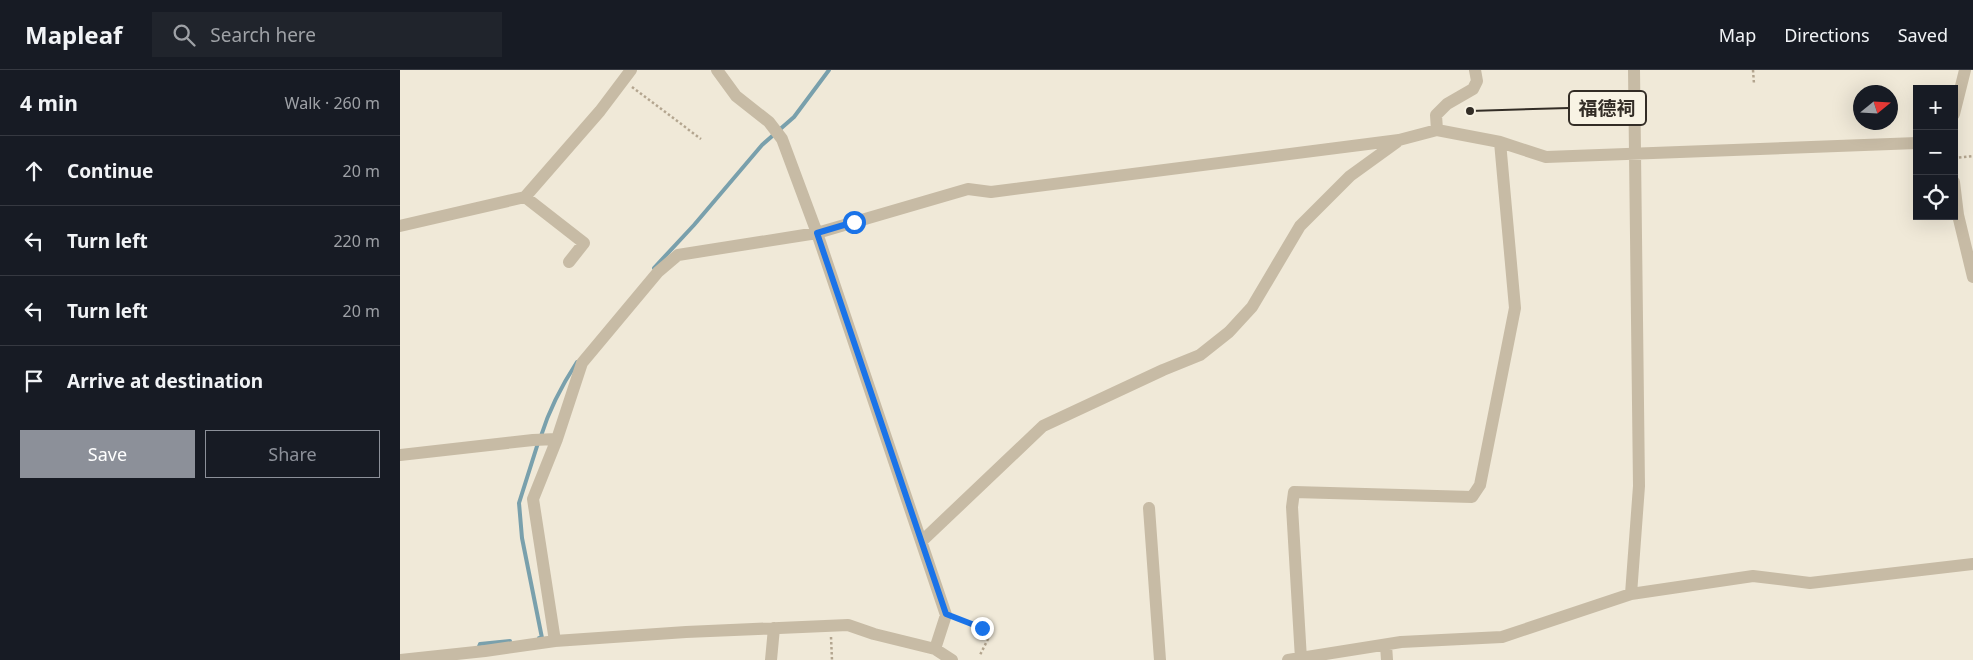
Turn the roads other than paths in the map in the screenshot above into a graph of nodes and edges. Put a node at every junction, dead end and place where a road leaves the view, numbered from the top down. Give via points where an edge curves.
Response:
1 (631, 70) edge
2 (717, 70) edge
3 (1475, 70) edge
4 (1634, 70) edge
5 (1965, 70) edge
6 (1958, 98) edge
7 (1437, 130) junction
8 (1399, 140) junction
9 (1500, 142) junction
10 (1913, 143) edge
11 (1635, 155) junction
12 (525, 197) junction
13 (1958, 215) edge
14 (400, 226) edge
15 (817, 233) junction
16 (569, 262) dead end
17 (1973, 277) edge
18 (557, 439) junction
19 (400, 455) edge
20 (1150, 508) dead end
21 (922, 542) junction
22 (1973, 564) edge
23 (1631, 594) junction
24 (774, 628) junction
25 (555, 641) junction
26 (1386, 645) junction
27 (935, 649) junction
28 (1301, 659) edge
29 (400, 660) edge
30 (770, 660) edge
31 (952, 660) edge
32 (1160, 660) edge
33 (1288, 660) edge
34 (1387, 660) edge

1 - 12 street
2 - 15 street via 736,96 769,122 782,139
3 - 7 street via 1476,81 1472,89 1436,115
4 - 11 street
5 - 6 street
7 - 8 street
7 - 9 street
8 - 15 street via 991,192 968,189
8 - 21 street via 1350,176 1300,226 1252,307 1229,332 1200,355 1043,426
9 - 11 street via 1546,158
9 - 28 street via 1515,308 1480,485 1472,497 1294,492 1292,506
10 - 11 street
11 - 23 street via 1639,486
12 - 14 street
12 - 16 street via 584,243
13 - 17 street
15 - 18 street via 678,255 658,272 582,363
15 - 21 street
18 - 19 street
18 - 25 street via 533,500
20 - 32 street
21 - 27 street via 946,614
22 - 23 street via 1810,583 1753,576
23 - 26 street via 1502,637
24 - 25 street
24 - 27 street via 848,624
24 - 30 street
25 - 29 street
26 - 28 street
26 - 34 street
27 - 31 street
28 - 33 street

